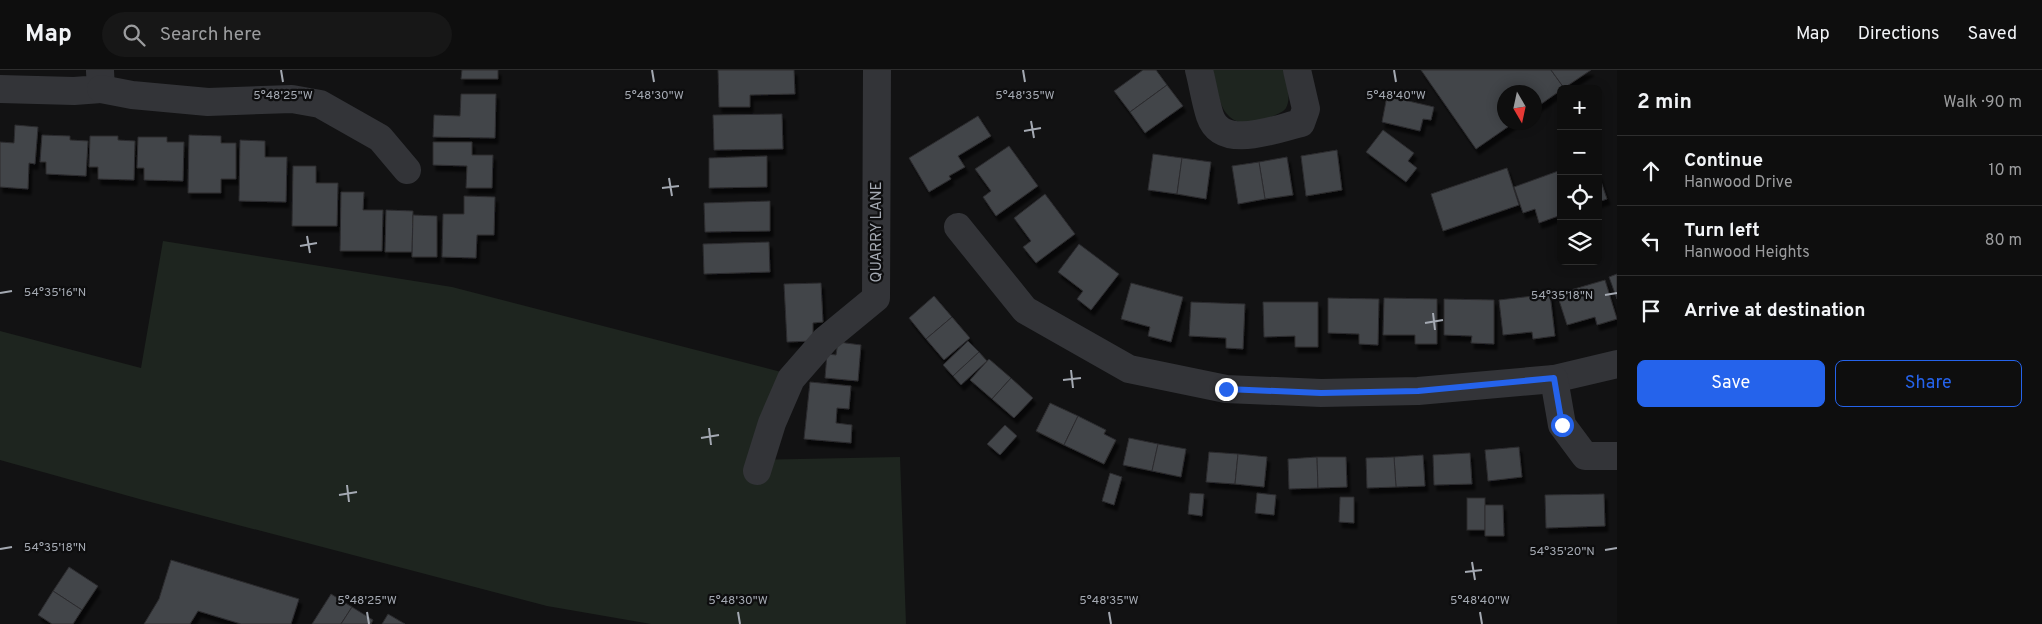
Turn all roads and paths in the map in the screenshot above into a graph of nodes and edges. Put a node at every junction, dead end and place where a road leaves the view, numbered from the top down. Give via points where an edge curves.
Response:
1 (877, 70) edge
2 (1199, 70) edge
3 (1297, 70) edge
4 (100, 79) edge
5 (0, 89) edge
6 (407, 170) dead end
7 (958, 227) dead end
8 (1617, 364) edge
9 (1554, 378) junction
10 (1617, 456) edge
11 (757, 471) dead end

1 - 11 street, QUARRY LANE via 876,298 825,340 792,379 770,428
2 - 3 street via 1210,118 1222,132 1239,137 1301,123 1306,109
4 - 5 street
4 - 6 street via 132,96 208,102 292,99 320,104 380,138
7 - 9 street via 1025,310 1129,369 1226,389 1321,393 1418,391
8 - 9 street
9 - 10 street via 1562,425 1585,456

